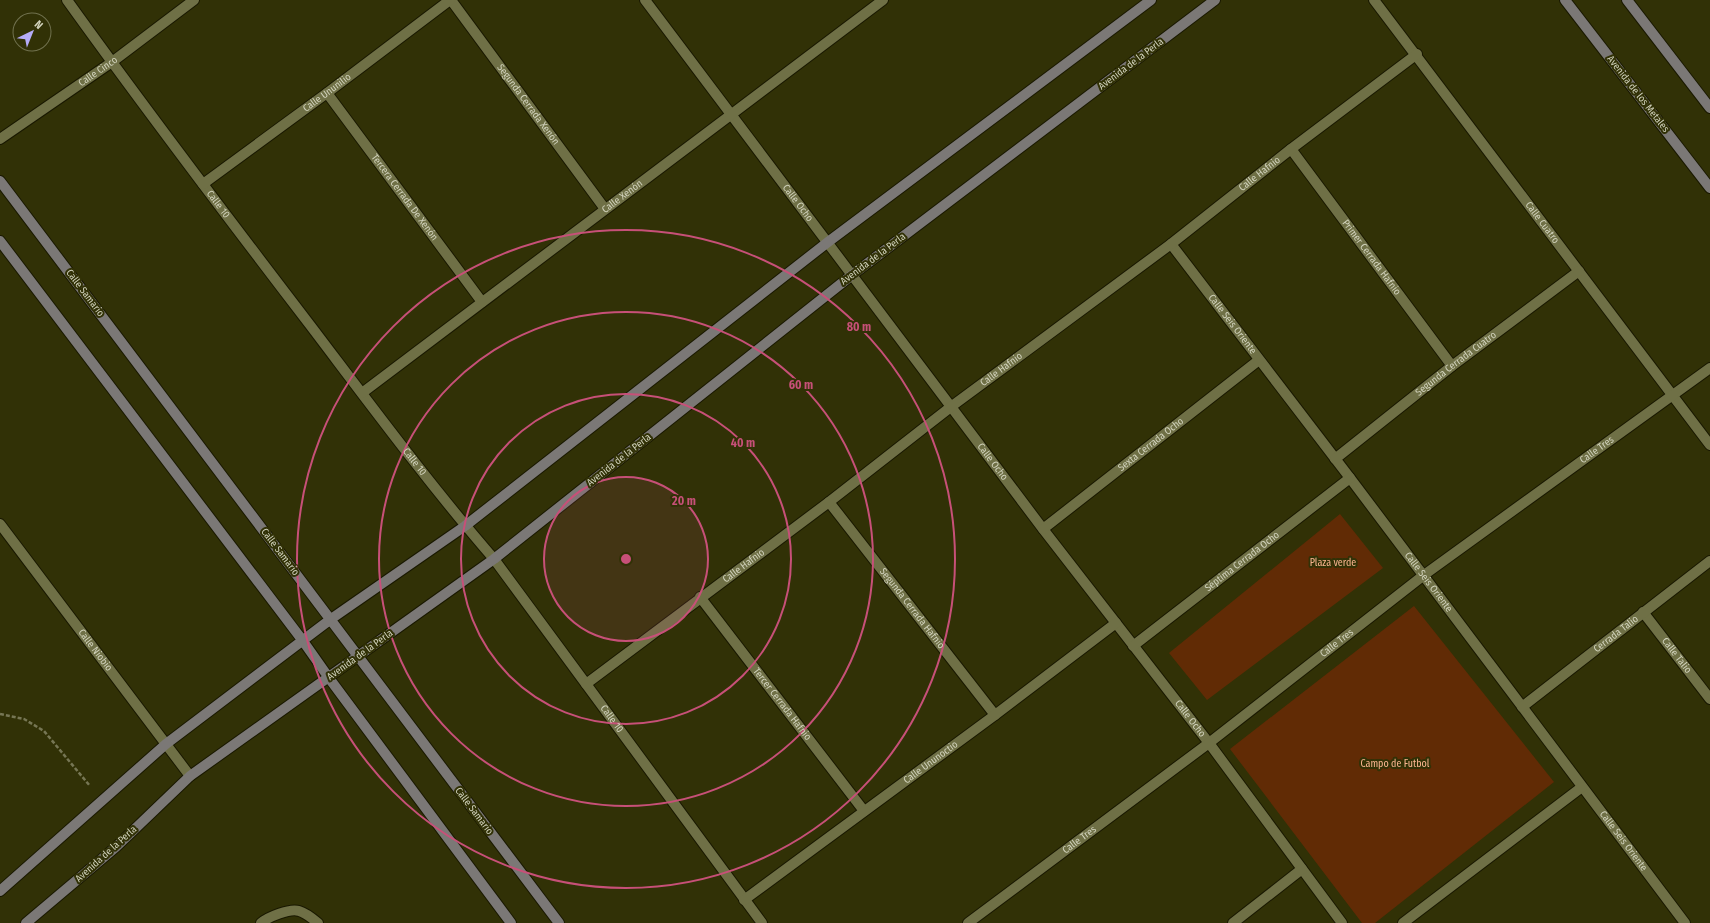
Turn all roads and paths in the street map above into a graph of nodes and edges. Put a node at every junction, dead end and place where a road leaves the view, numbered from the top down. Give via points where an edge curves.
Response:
1 (67, 0) edge
2 (194, 0) edge
3 (450, 0) edge
4 (645, 0) edge
5 (883, 0) edge
6 (1151, 0) edge
7 (1216, 0) edge
8 (1374, 0) edge
9 (1565, 0) edge
10 (1627, 0) edge
11 (1417, 54) junction
12 (112, 62) junction
13 (327, 93) junction
14 (1710, 108) edge
15 (731, 114) junction
16 (0, 139) edge
17 (1291, 149) junction
18 (0, 181) edge
19 (202, 184) junction
20 (1710, 188) edge
21 (606, 209) junction
22 (0, 241) edge
23 (828, 242) junction
24 (1171, 244) junction
25 (1579, 271) junction
26 (852, 275) junction
27 (482, 302) junction
28 (1259, 360) junction
29 (1452, 366) junction
30 (1710, 368) edge
31 (362, 393) junction
32 (1673, 395) junction
33 (952, 406) junction
34 (1710, 445) edge
35 (1335, 459) junction
36 (1350, 478) junction
37 (829, 502) junction
38 (0, 524) edge
39 (465, 526) junction
40 (1043, 528) junction
41 (494, 559) junction
42 (1710, 560) edge
43 (1424, 575) junction
44 (700, 597) junction
45 (1643, 612) junction
46 (331, 620) junction
47 (1116, 623) junction
48 (303, 641) junction
49 (1134, 646) junction
50 (358, 657) junction
51 (329, 678) junction
52 (586, 684) junction
53 (1710, 699) edge
54 (1522, 707) junction
55 (0, 714) edge
56 (995, 715) junction
57 (166, 744) junction
58 (1209, 744) junction
59 (190, 776) junction
60 (1582, 788) junction
61 (102, 801) junction
62 (864, 811) junction
63 (1302, 869) junction
64 (0, 891) edge
65 (744, 900) junction
66 (26, 923) edge
67 (261, 923) edge
68 (318, 923) edge
69 (511, 923) edge
70 (559, 923) edge
71 (762, 923) edge
72 (968, 923) edge
73 (1233, 923) edge
74 (1342, 923) edge
75 (1403, 923) edge
76 (1685, 923) edge

1 - 12 street, Calle 10
2 - 12 street, Calle Cinco
3 - 13 street, Calle Ununilio
3 - 21 street, Segunda Cerrada Xenón
4 - 15 street, Calle Ocho
5 - 15 street, Calle Xenón
6 - 23 street
7 - 26 street, Avenida de la Perla
8 - 11 street, Calle Cuatro
9 - 20 street, Avenida de los Metales
10 - 14 street
11 - 17 street, Calle Hafnio
11 - 25 street, Calle Cuatro
12 - 16 street, Calle Cinco
12 - 19 street, Calle 10
13 - 19 street, Calle Ununilio
13 - 27 street, Tercera Cerrada De Xenón
15 - 21 street, Calle Xenón
15 - 23 street, Calle Ocho
17 - 24 street, Calle Hafnio
17 - 29 street, Primer Cerrada Hafnio
18 - 46 street, Calle Samario
19 - 31 street, Calle 10
21 - 27 street, Calle Xenón
22 - 48 street
23 - 26 street, Calle Ocho
23 - 39 street
24 - 28 street, Calle Seis Oriente
24 - 33 street, Calle Hafnio
25 - 29 street, Segunda Cerrada Cuatro
25 - 32 street, Calle Cuatro
26 - 33 street, Calle Ocho
26 - 41 street, Avenida de la Perla
27 - 31 street, Calle Xenón
28 - 35 street, Calle Seis Oriente
28 - 40 street, Sexta Cerrada Ocho
29 - 35 street, Segunda Cerrada Cuatro
30 - 32 street, Calle Tres
31 - 39 street, Calle 10
32 - 34 street, Calle Cuatro
32 - 43 street, Calle Tres
33 - 37 street, Calle Hafnio
33 - 40 street, Calle Ocho
35 - 36 street, Calle Seis Oriente
36 - 43 street, Calle Seis Oriente
36 - 49 street, Séptima Cerrada Ocho
37 - 44 street, Calle Hafnio
37 - 56 street, Segunda Cerrada Hafnio
38 - 57 street, Calle Niobio
39 - 41 street, Calle 10
39 - 46 street
40 - 47 street, Calle Ocho
41 - 50 street, Avenida de la Perla
41 - 52 street, Calle 10
42 - 45 street, Cerrada Talio
43 - 54 street, Calle Seis Oriente
43 - 58 street, Calle Tres
44 - 52 street, Calle Hafnio
44 - 62 street, Tercer Cerrada Hafnio
45 - 53 street, Calle Talio
45 - 54 street, Cerrada Talio
46 - 48 street
46 - 50 street, Calle Samario
47 - 49 street, Calle Ocho
47 - 56 street, Calle Ununoctio
48 - 51 street
48 - 57 street
49 - 58 street, Calle Ocho
50 - 51 street, Avenida de la Perla
50 - 70 street, Calle Samario
51 - 59 street, Avenida de la Perla
51 - 69 street
52 - 65 street, Calle 10
54 - 60 street, Calle Seis Oriente
55 - 61 path via 24,719 44,731
56 - 62 street, Calle Ununoctio
57 - 59 street, Calle Niobio
57 - 61 street
58 - 63 street, Calle Ocho
58 - 72 street, Calle Tres
59 - 66 street, Avenida de la Perla via 116,847
60 - 75 street
60 - 76 street, Calle Seis Oriente
61 - 64 street
62 - 65 street, Calle Ununoctio
63 - 73 street
63 - 74 street, Calle Ocho
65 - 71 street, Calle 10
67 - 68 street via 280,913 298,910

